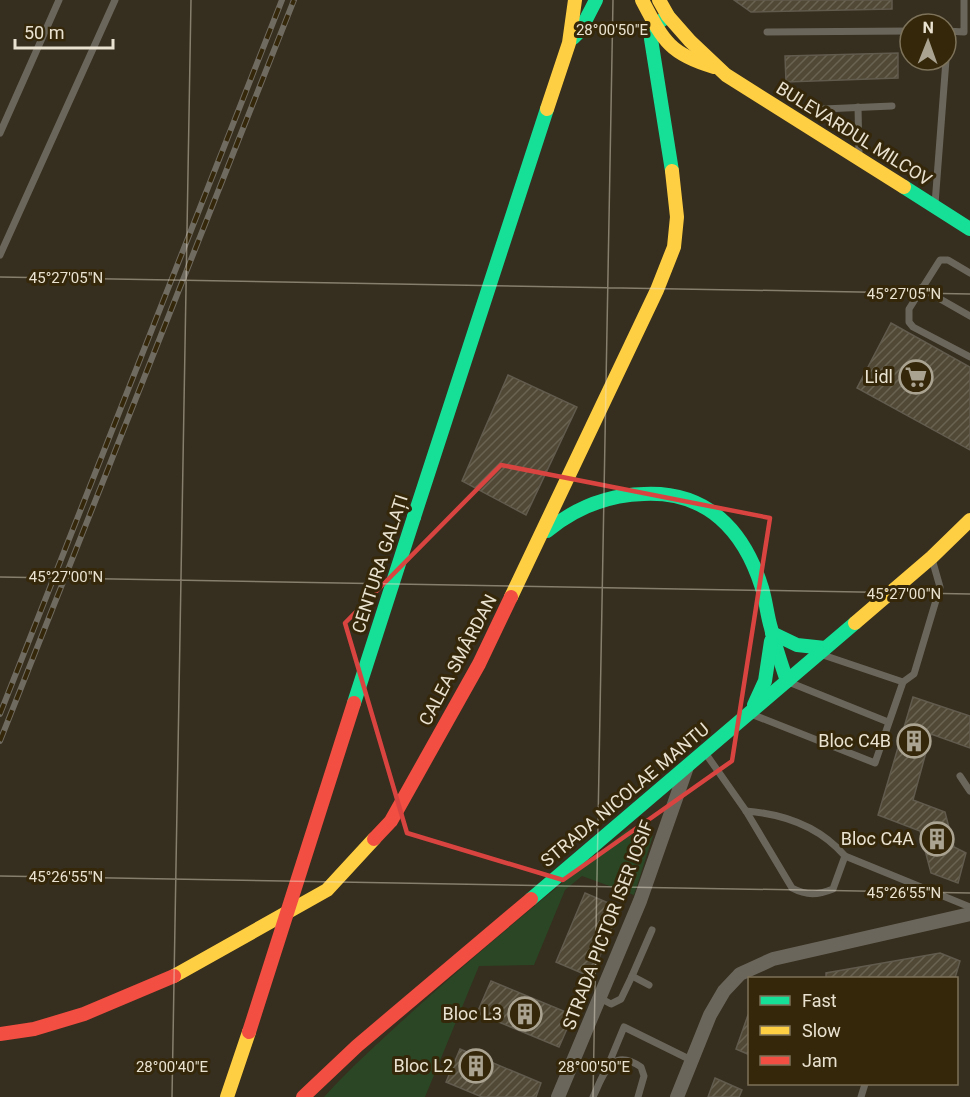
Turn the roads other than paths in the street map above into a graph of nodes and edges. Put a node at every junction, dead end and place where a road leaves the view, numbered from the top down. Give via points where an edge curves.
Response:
1 (59, 0) edge
2 (115, 0) edge
3 (575, 0) edge
4 (596, 0) edge
5 (642, 0) edge
6 (659, 0) edge
7 (964, 0) edge
8 (659, 20) junction
9 (768, 32) dead end
10 (898, 32) edge
11 (958, 32) edge
12 (690, 41) junction
13 (569, 43) junction
14 (680, 64) junction
15 (719, 69) junction
16 (945, 72) edge
17 (659, 88) junction
18 (891, 105) dead end
19 (858, 107) junction
20 (823, 109) dead end
21 (0, 134) edge
22 (859, 160) junction
23 (935, 206) junction
24 (970, 229) edge
25 (0, 255) edge
26 (970, 273) edge
27 (921, 288) junction
28 (970, 316) edge
29 (970, 357) edge
30 (575, 488) junction
31 (599, 500) junction
32 (970, 520) edge
33 (541, 536) junction
34 (932, 556) junction
35 (772, 633) junction
36 (822, 651) junction
37 (787, 681) junction
38 (903, 682) junction
39 (749, 714) junction
40 (888, 722) junction
41 (704, 752) junction
42 (688, 765) junction
43 (960, 776) dead end
44 (970, 791) edge
45 (746, 811) junction
46 (845, 856) junction
47 (970, 907) edge
48 (970, 914) edge
49 (652, 930) dead end
50 (632, 976) junction
51 (649, 985) dead end
52 (600, 998) junction
53 (0, 1034) edge
54 (691, 1060) junction
55 (607, 1068) junction
56 (227, 1097) edge
57 (303, 1097) edge
58 (558, 1097) edge
59 (593, 1097) edge
60 (638, 1097) edge
61 (677, 1097) edge

1 - 21 lane
2 - 25 lane
3 - 13 main road, CENTURA GALAȚI
4 - 13 main road, CENTURA GALAȚI
5 - 8 main road, BULEVARDUL MILCOV
6 - 8 main road, BULEVARDUL MILCOV
7 - 11 lane via 964,32
8 - 12 main road, BULEVARDUL MILCOV
8 - 14 main road via 661,36
8 - 17 main road, CALEA SMÂRDAN via 651,39
9 - 10 lane
12 - 14 main road
12 - 15 main road, BULEVARDUL MILCOV
13 - 56 main road, CENTURA GALAȚI, bridge
14 - 15 main road, BULEVARDUL MILCOV
14 - 17 main road
15 - 22 main road, BULEVARDUL MILCOV
16 - 23 lane
17 - 30 main road, CALEA SMÂRDAN via 675,190 674,247
18 - 19 lane
19 - 20 lane
19 - 22 lane
22 - 23 main road, BULEVARDUL MILCOV
23 - 24 main road, BULEVARDUL MILCOV
26 - 27 lane via 948,260 939,260
27 - 28 lane
27 - 29 lane via 909,309 909,322
30 - 31 main road
30 - 33 main road, CALEA SMÂRDAN
31 - 33 main road via 569,514
31 - 35 main road via 652,492 674,493 713,511 732,529 751,561
32 - 34 main road, STRADA NICOLAE MANTU
33 - 53 main road, CALEA SMÂRDAN via 479,664 391,821 327,890 163,982 84,1014 34,1029
34 - 36 main road, STRADA NICOLAE MANTU
34 - 38 lane via 940,587 914,674
35 - 36 main road via 785,642
35 - 37 main road
35 - 39 main road via 765,681
36 - 37 main road, STRADA NICOLAE MANTU
36 - 38 lane
37 - 39 main road, STRADA NICOLAE MANTU
37 - 40 lane
38 - 40 lane
39 - 40 lane via 875,763
39 - 41 main road, STRADA NICOLAE MANTU
41 - 42 main road, STRADA NICOLAE MANTU
41 - 45 lane
42 - 52 street, STRADA PICTOR ISER IOSIF via 640,901
42 - 57 main road, STRADA NICOLAE MANTU via 357,1046
43 - 44 lane
45 - 46 lane via 785,818 819,833
45 - 46 lane via 792,888 801,893 818,894 833,889
46 - 47 lane
48 - 54 street via 773,959 740,974 710,1015
49 - 50 lane
50 - 51 lane
50 - 52 lane via 621,999 611,1004
52 - 58 street, STRADA PICTOR ISER IOSIF
54 - 55 lane via 624,1026
54 - 61 street
55 - 59 lane
55 - 60 lane via 624,1059 641,1067 644,1076

